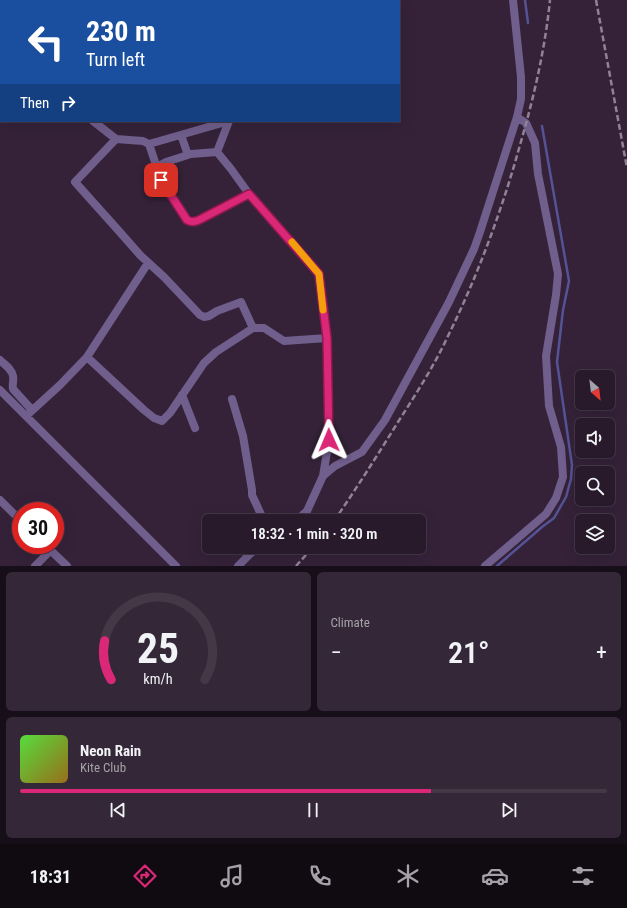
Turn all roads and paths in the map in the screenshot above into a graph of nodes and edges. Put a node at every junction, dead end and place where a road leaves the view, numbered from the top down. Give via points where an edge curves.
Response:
1 (513, 0) edge
2 (517, 117) junction
3 (94, 122) edge
4 (226, 122) edge
5 (229, 122) edge
6 (181, 135) junction
7 (116, 139) junction
8 (149, 144) junction
9 (217, 152) junction
10 (188, 155) junction
11 (157, 167) junction
12 (249, 194) junction
13 (148, 263) junction
14 (253, 328) junction
15 (327, 338) junction
16 (87, 357) junction
17 (0, 360) edge
18 (0, 390) edge
19 (182, 396) junction
20 (232, 399) dead end
21 (29, 413) junction
22 (196, 428) dead end
23 (323, 476) junction
24 (0, 500) edge
25 (12, 512) edge
26 (261, 514) edge
27 (305, 514) edge
28 (44, 554) edge
29 (54, 554) edge
30 (250, 554) edge
31 (35, 566) edge
32 (67, 566) edge
33 (176, 566) edge
34 (238, 566) edge
35 (485, 566) edge

1 - 2 street via 521,77 521,99
2 - 23 street via 474,249 449,302 385,420 362,452 335,466
2 - 35 street via 526,123 535,143 538,174 558,274 546,356 550,406 561,447 563,477 556,498 546,514
3 - 7 street
4 - 6 street
5 - 9 street
6 - 8 street
6 - 10 street
7 - 8 street via 143,141
7 - 13 street via 75,182
8 - 11 street
9 - 10 street
9 - 12 street
10 - 11 street
11 - 12 street via 161,180 187,220 191,222
12 - 15 street via 319,274
13 - 14 street via 200,315 209,316 241,302
13 - 16 street
14 - 15 street via 264,328 284,341
14 - 19 street via 204,363
15 - 23 street via 329,440
16 - 19 street via 154,418 162,421
16 - 21 street
17 - 21 street via 11,370 13,389
18 - 21 street
19 - 22 street
20 - 26 street via 244,436 252,495
21 - 33 street
23 - 27 street
24 - 25 street
28 - 31 street
29 - 32 street
30 - 34 street

